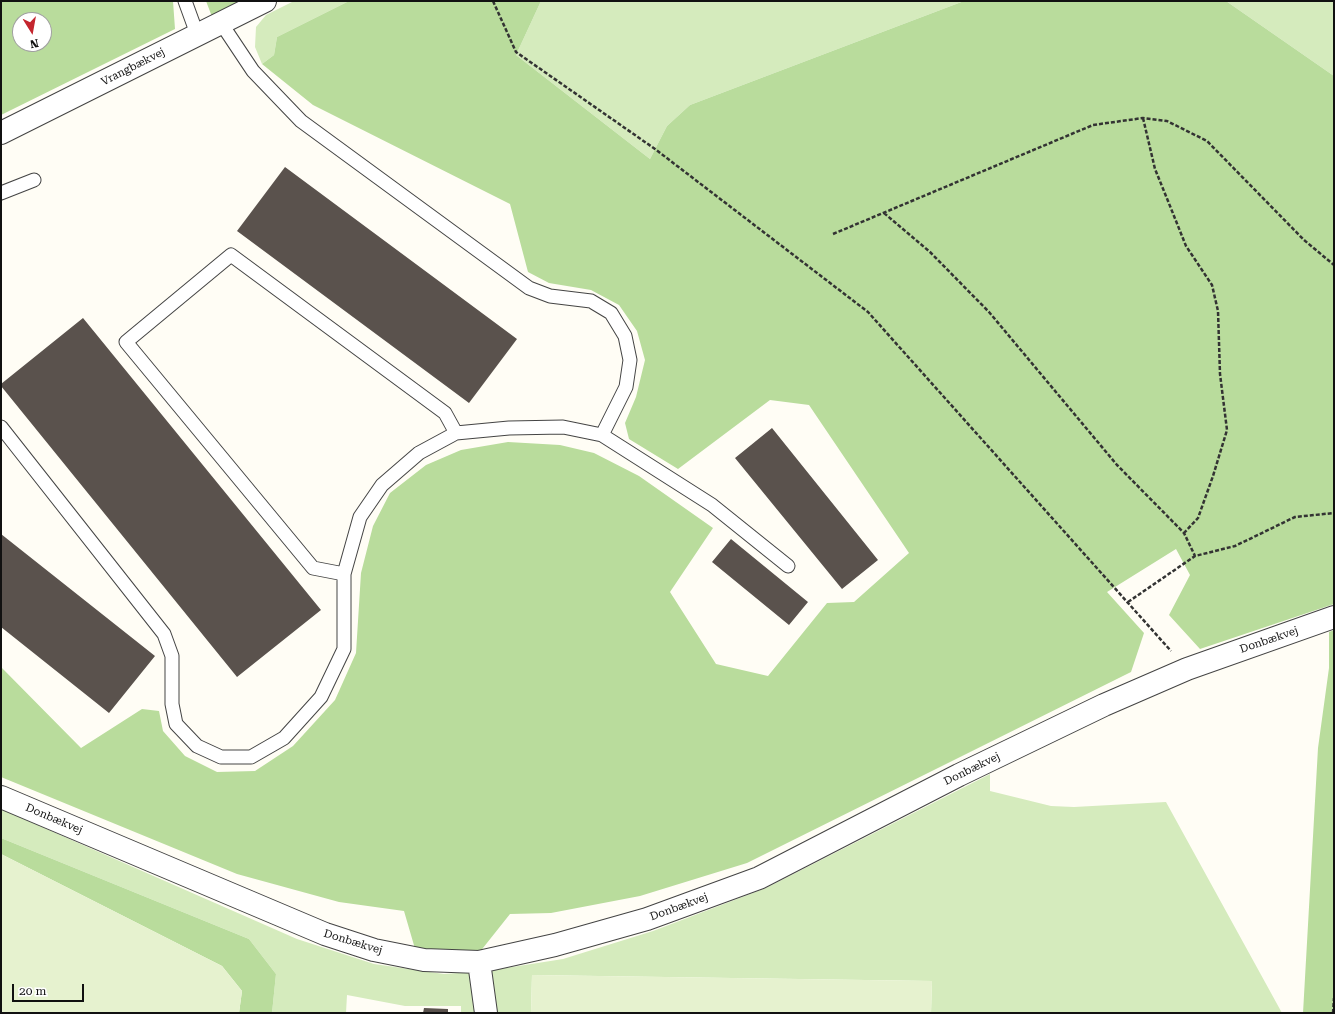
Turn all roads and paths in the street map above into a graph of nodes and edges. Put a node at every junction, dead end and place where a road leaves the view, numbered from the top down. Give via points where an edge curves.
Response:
1 (185, 1) edge
2 (264, 1) edge
3 (493, 1) edge
4 (221, 23) junction
5 (197, 34) junction
6 (1143, 118) junction
7 (1, 133) edge
8 (34, 180) dead end
9 (1, 193) edge
10 (884, 213) junction
11 (833, 234) dead end
12 (1334, 265) edge
13 (1, 427) edge
14 (456, 433) junction
15 (602, 435) junction
16 (1334, 513) edge
17 (1184, 533) junction
18 (1195, 556) junction
19 (788, 566) dead end
20 (344, 574) junction
21 (1128, 602) junction
22 (1334, 617) edge
23 (1187, 669) junction
24 (1, 797) edge
25 (479, 962) junction
26 (1334, 998) edge
27 (486, 1013) edge
28 (1333, 1013) edge

1 - 5 lane
2 - 4 street, Vrangbækvej
3 - 21 path via 516,52 655,149 868,312
4 - 5 street, Vrangbækvej
4 - 15 lane via 253,71 307,126 529,288 550,296 590,301 611,313 625,336 630,360 626,387
5 - 7 street, Vrangbækvej
6 - 10 path via 1093,125
6 - 12 path via 1167,121 1207,141 1304,240
6 - 17 path via 1155,169 1186,246 1212,285 1218,311 1220,374 1227,430 1198,518
8 - 9 lane
10 - 11 path
10 - 17 path via 930,252 989,312 1117,465
13 - 20 lane via 164,634 172,656 172,704 176,724 197,746 222,757 251,757 284,738 321,697 344,649
14 - 15 lane via 508,428 563,427
14 - 20 lane via 419,453 382,485 360,517
14 - 20 lane via 445,412 231,255 126,342 313,568
15 - 19 lane via 712,505
16 - 18 path via 1295,517 1235,546
17 - 18 path
18 - 21 path
21 - 23 path
22 - 23 street, Donbækvej
23 - 25 street, Donbækvej via 1090,711 759,878 647,919 555,945
24 - 25 street, Donbækvej via 325,934 374,950 424,960
25 - 27 street
26 - 28 path

